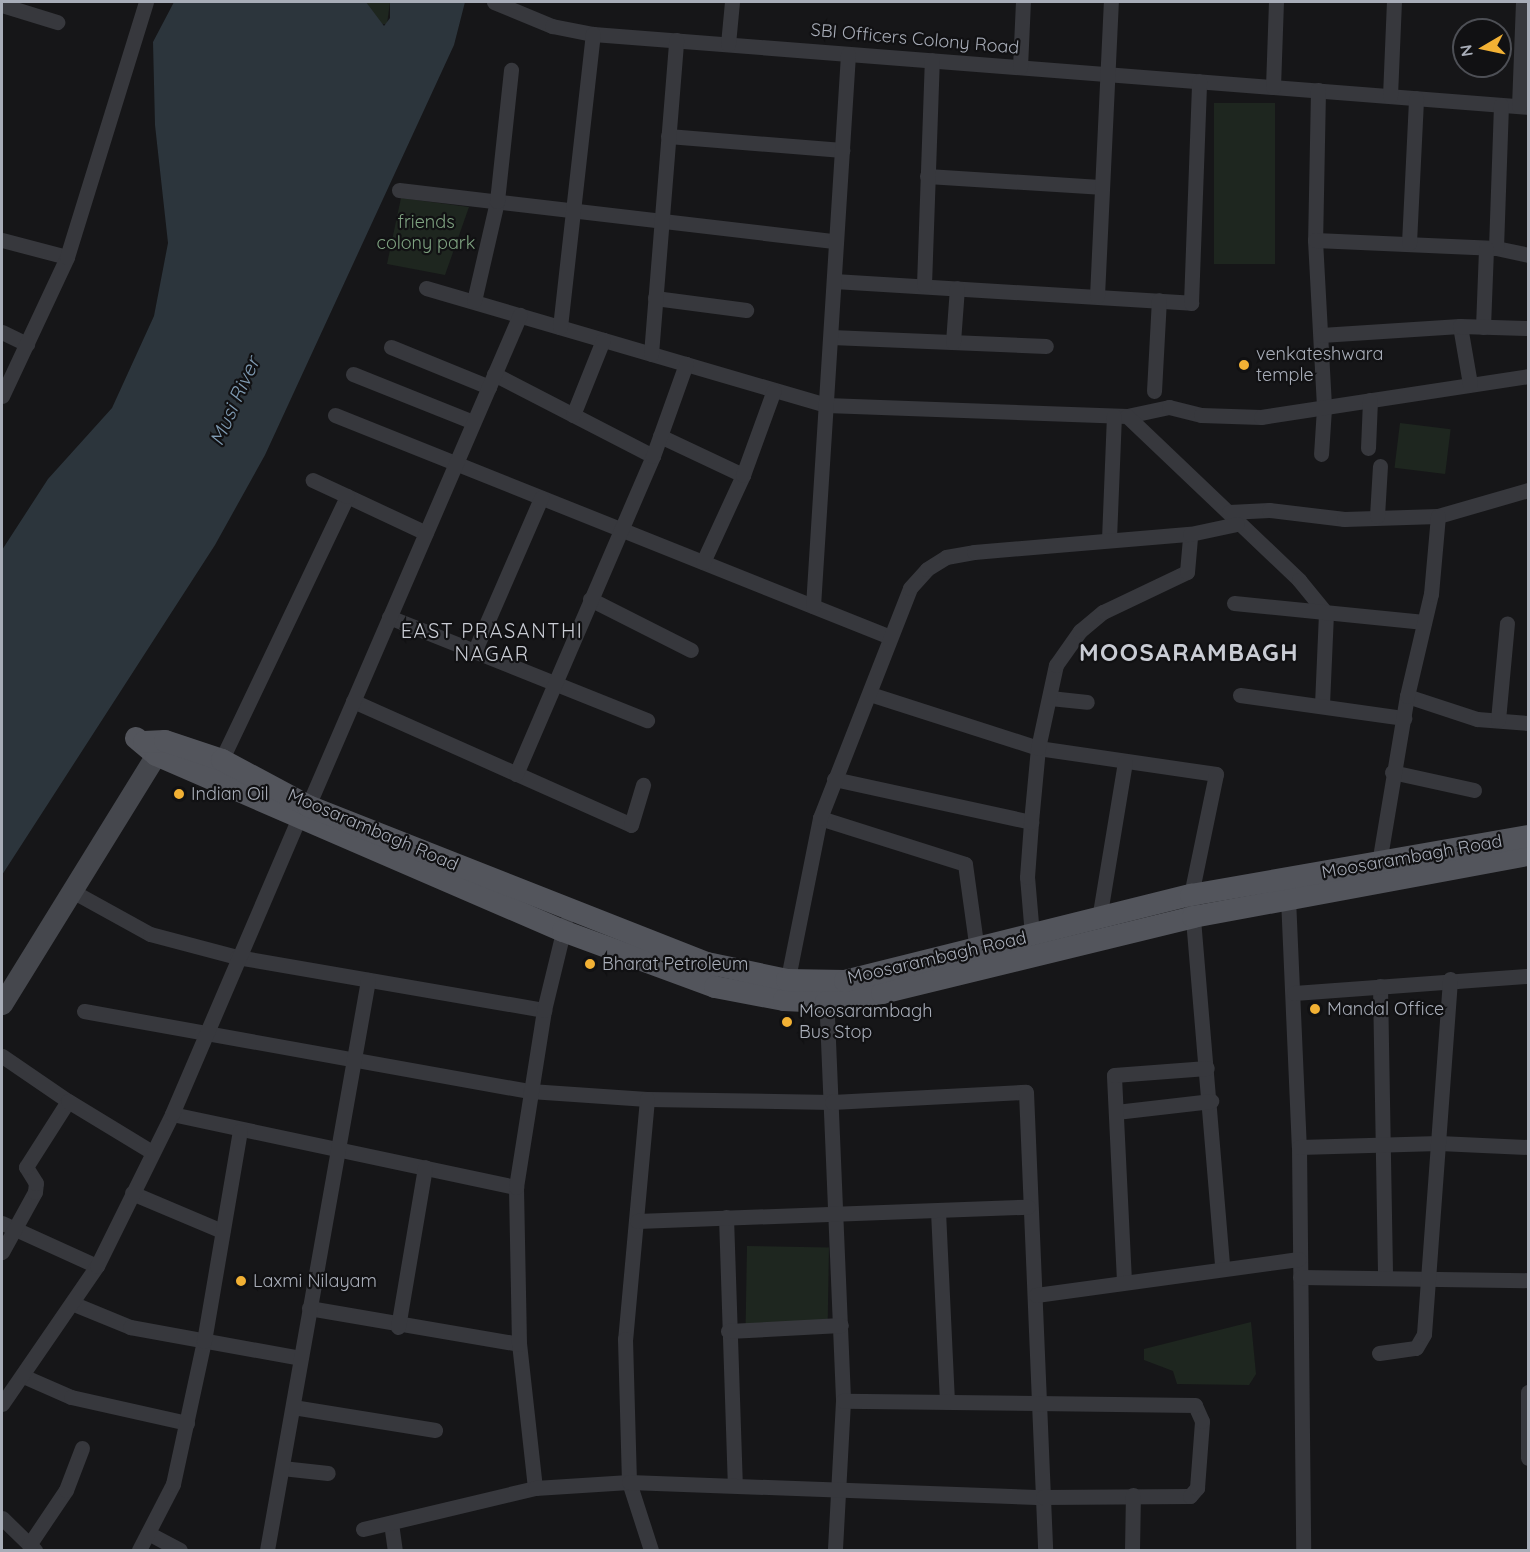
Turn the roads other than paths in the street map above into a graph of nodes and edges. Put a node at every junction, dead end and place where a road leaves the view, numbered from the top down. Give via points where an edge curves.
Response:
1 (146, 2) edge
2 (494, 2) edge
3 (732, 2) edge
4 (1023, 2) edge
5 (1111, 2) edge
6 (1276, 2) edge
7 (1394, 2) edge
8 (2, 5) edge
9 (1525, 8) edge
10 (57, 22) dead end
11 (593, 34) junction
12 (676, 40) junction
13 (728, 44) junction
14 (848, 54) junction
15 (932, 60) junction
16 (1020, 67) junction
17 (511, 70) dead end
18 (1107, 74) junction
19 (1199, 81) junction
20 (1272, 87) junction
21 (1318, 90) junction
22 (1390, 96) junction
23 (1416, 98) junction
24 (1501, 105) junction
25 (1524, 107) edge
26 (668, 136) junction
27 (842, 150) junction
28 (927, 176) junction
29 (1100, 187) junction
30 (399, 190) dead end
31 (497, 201) junction
32 (573, 210) junction
33 (661, 221) junction
34 (2, 240) edge
35 (1315, 240) junction
36 (836, 241) junction
37 (1409, 243) junction
38 (1491, 248) junction
39 (1528, 255) edge
40 (67, 257) junction
41 (834, 281) junction
42 (924, 285) junction
43 (426, 288) dead end
44 (957, 288) junction
45 (1097, 296) junction
46 (656, 298) junction
47 (1159, 300) junction
48 (474, 301) junction
49 (746, 310) dead end
50 (520, 315) junction
51 (560, 327) junction
52 (1460, 327) junction
53 (1483, 327) junction
54 (1528, 328) edge
55 (2, 332) edge
56 (1321, 335) junction
57 (831, 337) junction
58 (603, 340) junction
59 (953, 342) junction
60 (27, 344) junction
61 (1046, 346) dead end
62 (391, 347) dead end
63 (651, 354) junction
64 (686, 364) junction
65 (353, 374) dead end
66 (1528, 376) edge
67 (491, 380) junction
68 (1470, 384) junction
69 (774, 390) junction
70 (1154, 391) dead end
71 (2, 396) edge
72 (1370, 400) junction
73 (826, 405) junction
74 (1324, 408) junction
75 (335, 415) dead end
76 (573, 415) junction
77 (1121, 416) junction
78 (473, 422) junction
79 (660, 436) junction
80 (1368, 448) dead end
81 (1321, 454) dead end
82 (653, 456) junction
83 (456, 464) junction
84 (1380, 466) dead end
85 (743, 475) junction
86 (312, 480) dead end
87 (1528, 490) edge
88 (347, 495) junction
89 (541, 498) junction
90 (1377, 516) junction
91 (1438, 516) junction
92 (1233, 518) junction
93 (621, 530) junction
94 (426, 533) junction
95 (1190, 534) junction
96 (1109, 539) junction
97 (703, 562) junction
98 (590, 599) junction
99 (1234, 603) dead end
100 (813, 606) junction
101 (1326, 613) junction
102 (389, 617) junction
103 (1424, 622) junction
104 (1507, 623) dead end
105 (890, 637) junction
106 (475, 650) junction
107 (691, 650) dead end
108 (554, 682) junction
109 (870, 694) junction
110 (1240, 696) dead end
111 (1407, 696) junction
112 (1050, 698) junction
113 (353, 701) junction
114 (1087, 702) dead end
115 (1322, 705) junction
116 (1404, 718) junction
117 (646, 720) dead end
118 (1498, 720) junction
119 (1528, 723) edge
120 (150, 744) joint
121 (1038, 748) junction
122 (1125, 762) junction
123 (217, 768) junction
124 (1392, 772) junction
125 (516, 774) junction
126 (834, 779) junction
127 (643, 785) dead end
128 (1474, 790) dead end
129 (303, 812) junction
130 (820, 818) junction
131 (1031, 822) junction
132 (1528, 836) edge
133 (1528, 855) edge
134 (1378, 873) junction
135 (72, 891) junction
136 (1288, 898) junction
137 (1192, 906) junction
138 (566, 920) junction
139 (1099, 920) junction
140 (1032, 935) junction
141 (977, 950) junction
142 (237, 957) junction
143 (1528, 976) edge
144 (1450, 979) junction
145 (368, 980) junction
146 (1380, 986) junction
147 (786, 990) junction
148 (826, 992) junction
149 (1294, 993) junction
150 (2, 1004) edge
151 (544, 1010) junction
152 (84, 1011) dead end
153 (202, 1036) junction
154 (2, 1056) edge
155 (352, 1061) junction
156 (1207, 1068) junction
157 (530, 1091) junction
158 (647, 1099) junction
159 (68, 1101) junction
160 (1211, 1101) junction
161 (832, 1102) junction
162 (1116, 1112) junction
163 (172, 1113) junction
164 (240, 1131) junction
165 (1439, 1143) junction
166 (1383, 1144) junction
167 (1299, 1147) junction
168 (1528, 1147) edge
169 (152, 1152) junction
170 (339, 1152) junction
171 (425, 1167) junction
172 (516, 1187) junction
173 (132, 1193) junction
174 (1028, 1208) junction
175 (938, 1211) junction
176 (838, 1213) junction
177 (726, 1217) junction
178 (637, 1221) junction
179 (2, 1223) edge
180 (16, 1230) junction
181 (222, 1231) junction
182 (2, 1251) edge
183 (1299, 1259) junction
184 (97, 1266) junction
185 (1222, 1266) junction
186 (1300, 1276) junction
187 (1385, 1276) junction
188 (1429, 1277) junction
189 (1528, 1280) edge
190 (1124, 1281) junction
191 (1036, 1295) junction
192 (74, 1304) junction
193 (309, 1308) junction
194 (841, 1325) junction
195 (398, 1327) junction
196 (728, 1331) junction
197 (204, 1341) junction
198 (519, 1344) junction
199 (1379, 1353) dead end
200 (300, 1358) junction
201 (23, 1377) junction
202 (1528, 1392) edge
203 (843, 1401) junction
204 (947, 1402) junction
205 (1038, 1402) junction
206 (2, 1404) edge
207 (293, 1407) junction
208 (187, 1424) junction
209 (435, 1430) dead end
210 (82, 1448) dead end
211 (1528, 1458) edge
212 (282, 1468) junction
213 (328, 1473) dead end
214 (629, 1482) junction
215 (735, 1485) junction
216 (536, 1488) junction
217 (842, 1493) junction
218 (1133, 1495) junction
219 (1044, 1497) junction
220 (2, 1518) edge
221 (391, 1522) junction
222 (363, 1529) dead end
223 (148, 1533) junction
224 (32, 1548) edge
225 (395, 1550) edge
226 (139, 1551) edge
227 (180, 1551) edge
228 (267, 1551) edge
229 (651, 1551) edge
230 (835, 1551) edge
231 (1045, 1551) edge
232 (1132, 1551) edge
233 (1303, 1551) edge

1 - 40 street
2 - 11 street, SBI Officers Colony Road via 552,26
3 - 13 street
4 - 16 street
5 - 18 street
6 - 20 street
7 - 22 street
8 - 10 street
9 - 25 street
11 - 12 street, SBI Officers Colony Road
11 - 32 street
12 - 13 street, SBI Officers Colony Road
12 - 26 street
13 - 14 street, SBI Officers Colony Road
14 - 15 street, SBI Officers Colony Road
14 - 27 street
15 - 16 street, SBI Officers Colony Road
15 - 28 street
16 - 18 street, SBI Officers Colony Road
17 - 31 street
18 - 19 street, SBI Officers Colony Road
18 - 29 street
19 - 20 street, SBI Officers Colony Road
19 - 47 street via 1191,303
20 - 21 street, SBI Officers Colony Road
21 - 22 street, SBI Officers Colony Road
21 - 35 street
22 - 23 street, SBI Officers Colony Road
23 - 24 street, SBI Officers Colony Road
23 - 37 street
24 - 25 street, SBI Officers Colony Road
24 - 38 street
26 - 27 street
26 - 33 street
27 - 36 street
28 - 29 street
28 - 42 street
29 - 45 street
30 - 31 street
31 - 32 street
31 - 48 street
32 - 33 street
32 - 51 street
33 - 36 street
33 - 46 street
34 - 40 street
35 - 37 street
35 - 56 street
36 - 41 street
37 - 38 street
38 - 39 street
38 - 53 street
40 - 60 street
41 - 42 street
41 - 57 street
42 - 44 street
43 - 48 street
44 - 45 street
44 - 59 street
45 - 47 street
46 - 49 street
46 - 63 street
47 - 70 street
48 - 50 street
50 - 51 street
50 - 67 street
51 - 58 street
52 - 53 street
52 - 56 street
52 - 68 street
53 - 54 street
55 - 60 street
56 - 74 street
57 - 59 street
57 - 73 street
58 - 63 street
58 - 76 street
59 - 61 street
60 - 71 street
62 - 67 street
63 - 64 street
64 - 69 street
64 - 79 street
65 - 78 street
66 - 68 street
67 - 76 street
67 - 78 street
68 - 72 street
69 - 73 street
69 - 85 street
72 - 74 street
72 - 80 street
73 - 77 street
73 - 100 street
74 - 77 street via 1261,417 1201,415 1169,407
74 - 81 street
75 - 83 street
76 - 82 street
77 - 92 street
77 - 96 street
78 - 83 street
79 - 82 street
79 - 85 street
82 - 93 street
83 - 89 street
83 - 94 street
84 - 90 street
85 - 97 street
86 - 88 street
87 - 91 street
88 - 94 street
88 - 123 street
89 - 93 street
89 - 106 street
90 - 91 street
90 - 92 street via 1344,519 1269,510
91 - 103 street via 1431,594
92 - 95 street
92 - 101 street via 1299,580
93 - 97 street
93 - 98 street
94 - 102 street
95 - 96 street
95 - 112 street via 1187,572 1103,612 1080,631 1056,665
96 - 105 street via 946,557 910,588
97 - 100 street
98 - 107 street
98 - 108 street
99 - 101 street
100 - 105 street
101 - 103 street
101 - 115 street
102 - 106 street
102 - 113 street
103 - 111 street
104 - 118 street
105 - 109 street
106 - 108 street
108 - 117 street
108 - 125 street
109 - 121 street
109 - 126 street
110 - 115 street
111 - 116 street
111 - 118 street via 1477,718
112 - 114 street
112 - 121 street
113 - 125 street
113 - 129 street
115 - 116 street
116 - 124 street
118 - 119 street
120 - 123 main road, Moosarambagh Road
120 - 135 street
121 - 122 street
121 - 131 street
122 - 137 street via 1216,774
122 - 139 street
123 - 129 main road, Moosarambagh Road
124 - 128 street
124 - 134 street
125 - 127 street via 631,825
126 - 130 street
126 - 131 street
129 - 138 main road, Moosarambagh Road
129 - 142 street
130 - 141 street via 965,864
130 - 147 street
131 - 140 street via 1027,877
132 - 134 main road, Moosarambagh Road
133 - 134 main road, Moosarambagh Road
134 - 136 main road, Moosarambagh Road
134 - 137 main road, Moosarambagh Road
135 - 142 street via 150,934
135 - 150 street
136 - 137 main road, Moosarambagh Road
136 - 149 street
137 - 139 main road, Moosarambagh Road
137 - 148 main road, Moosarambagh Road
137 - 156 street
138 - 147 main road, Moosarambagh Road
138 - 151 street
139 - 140 main road, Moosarambagh Road
140 - 141 main road, Moosarambagh Road
141 - 148 main road, Moosarambagh Road
142 - 145 street
142 - 153 street
143 - 144 street
144 - 146 street
144 - 165 street
145 - 151 street
145 - 155 street
146 - 149 street
146 - 166 street
147 - 148 main road, Moosarambagh Road
148 - 161 street
149 - 167 street
151 - 157 street
152 - 153 street
153 - 155 street
153 - 163 street
154 - 159 street
155 - 157 street
155 - 170 street
156 - 160 street
156 - 162 street via 1114,1075
157 - 158 street
157 - 172 street
158 - 161 street
158 - 178 street
159 - 169 street
159 - 180 street via 26,1167 36,1183 35,1192
160 - 162 street
160 - 185 street
161 - 174 street via 1026,1092
161 - 176 street
162 - 190 street
163 - 164 street
163 - 169 street
164 - 170 street
164 - 181 street
165 - 166 street
165 - 168 street
165 - 188 street
166 - 167 street
166 - 187 street
167 - 183 street
169 - 173 street
170 - 171 street
170 - 193 street
171 - 172 street
171 - 195 street
172 - 198 street
173 - 181 street
173 - 184 street
174 - 175 street
174 - 191 street
175 - 176 street
175 - 204 street
176 - 177 street
176 - 194 street
177 - 178 street
177 - 196 street
178 - 214 street via 625,1339
179 - 180 street
180 - 182 street
180 - 184 street
181 - 197 street
183 - 185 street
183 - 186 street
184 - 192 street
185 - 190 street
186 - 187 street
186 - 233 street
187 - 188 street
188 - 189 street
188 - 199 street via 1421,1344
190 - 191 street
191 - 205 street
192 - 197 street via 130,1327
192 - 201 street
193 - 195 street
193 - 200 street
194 - 196 street
194 - 203 street
195 - 198 street
196 - 215 street
197 - 200 street
197 - 208 street
198 - 216 street
200 - 207 street
201 - 206 street
201 - 208 street via 71,1397
202 - 211 street
203 - 204 street
203 - 217 street
204 - 205 street
205 - 218 street via 1196,1405 1202,1421 1194,1495
205 - 219 street
207 - 209 street
207 - 212 street
208 - 223 street via 173,1484
210 - 224 street via 66,1490
212 - 213 street
212 - 228 street
214 - 215 street
214 - 216 street
214 - 229 street
215 - 217 street
216 - 221 street
217 - 219 street
217 - 230 street
218 - 219 street
218 - 232 street
219 - 231 street
220 - 224 street
221 - 222 street
221 - 225 street
223 - 226 street
223 - 227 street

